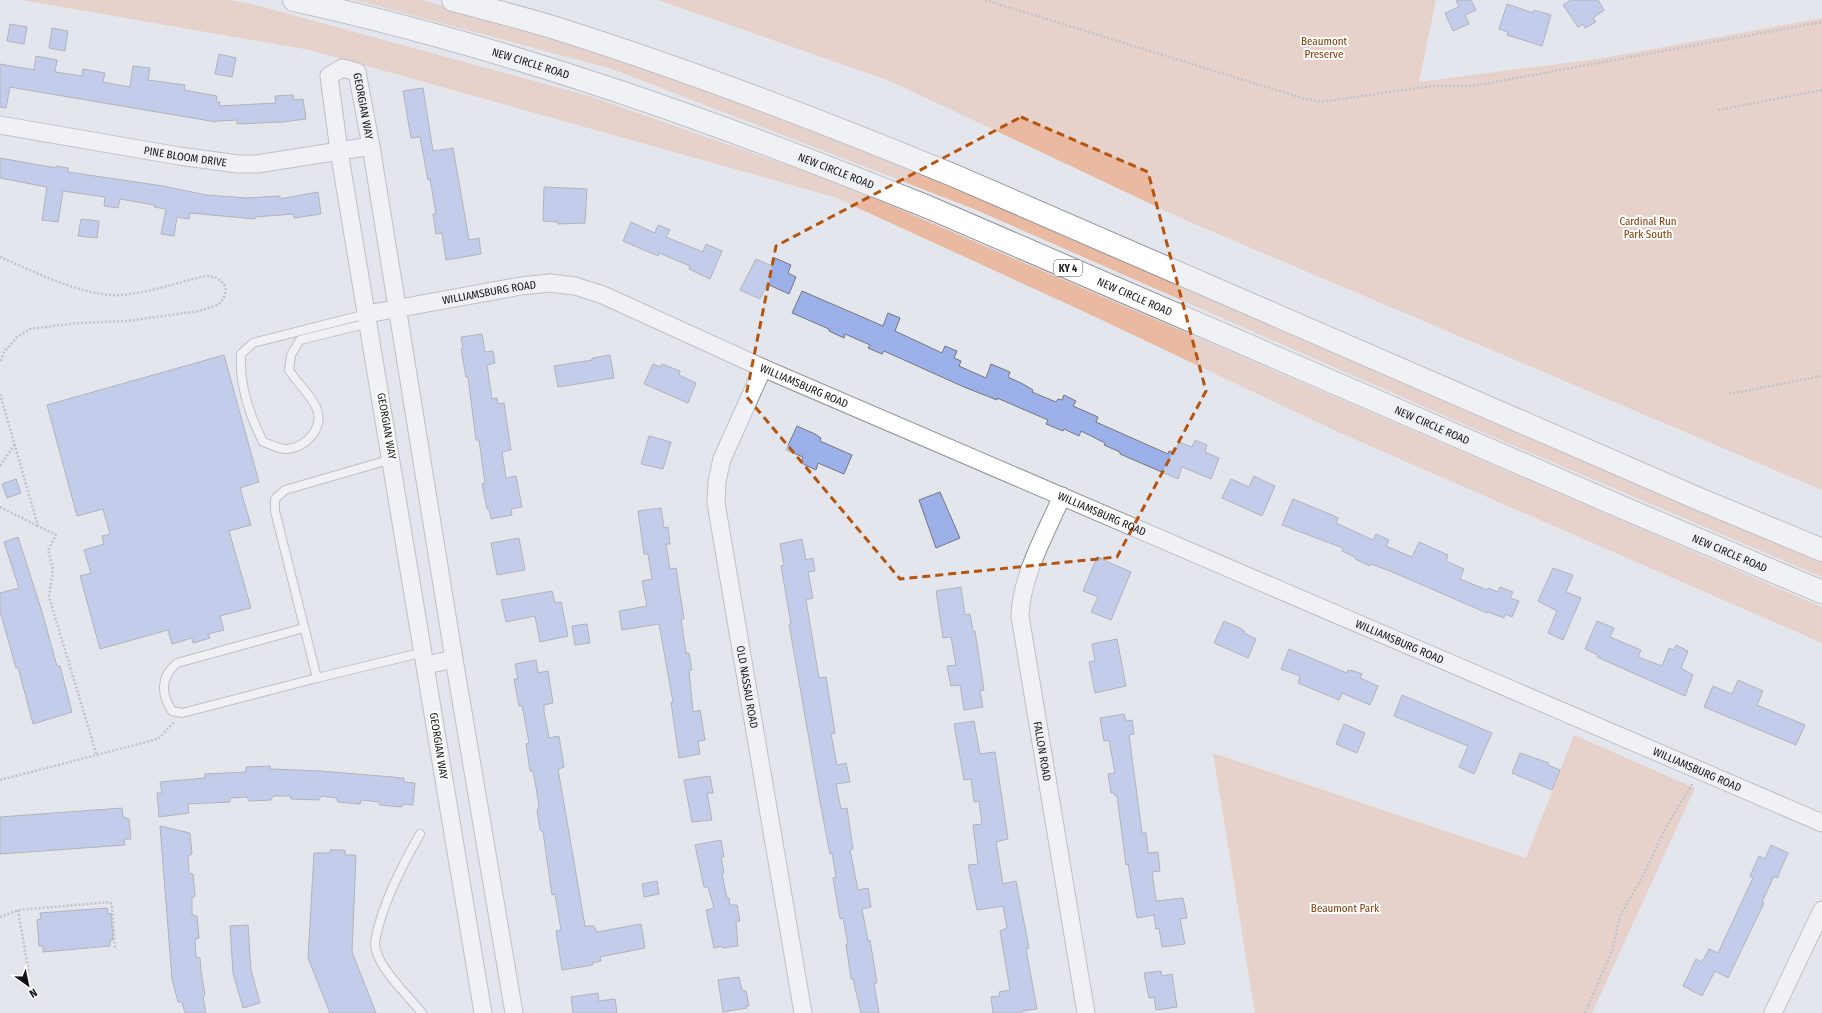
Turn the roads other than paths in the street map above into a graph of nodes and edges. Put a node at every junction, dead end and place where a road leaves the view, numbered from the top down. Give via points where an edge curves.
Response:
1 (294, 0) edge
2 (453, 0) edge
3 (0, 125) edge
4 (371, 146) junction
5 (339, 151) junction
6 (396, 308) junction
7 (368, 318) junction
8 (763, 368) junction
9 (392, 459) junction
10 (1062, 496) junction
11 (1822, 550) edge
12 (1822, 592) edge
13 (304, 628) junction
14 (425, 658) junction
15 (454, 659) junction
16 (317, 678) junction
17 (1822, 823) edge
18 (420, 834) dead end
19 (1822, 910) edge
20 (422, 1013) edge
21 (483, 1013) edge
22 (514, 1013) edge
23 (803, 1013) edge
24 (1086, 1013) edge
25 (1773, 1013) edge

1 - 12 highway, NEW CIRCLE ROAD / KY 4 via 402,26 583,78 814,161 936,210
2 - 11 highway via 551,26 833,126 962,179
3 - 5 street, PINE BLOOM DRIVE via 238,164 257,164
4 - 5 street, PINE BLOOM DRIVE
4 - 5 street, GEORGIAN WAY via 357,72 342,68 329,76
4 - 6 street, GEORGIAN WAY
5 - 7 street, GEORGIAN WAY
6 - 7 street, WILLIAMSBURG ROAD
6 - 8 street, WILLIAMSBURG ROAD via 521,286 550,283 575,286 603,295
6 - 15 street, GEORGIAN WAY
7 - 7 lane via 253,343 241,354 240,371 254,424 264,442 287,449 307,441 315,434 318,422 317,408 289,370 291,355 300,340
7 - 9 street, GEORGIAN WAY
8 - 10 street, WILLIAMSBURG ROAD
8 - 23 street, OLD NASSAU ROAD via 722,459 716,503
9 - 13 lane via 285,490 275,498 274,511
9 - 14 street, GEORGIAN WAY
10 - 17 street, WILLIAMSBURG ROAD
10 - 24 street, FALLON ROAD via 1026,579 1020,598 1020,616
13 - 16 lane
13 - 16 lane via 177,663 169,669 164,681 164,699 172,711 182,713
14 - 15 street
14 - 16 lane
14 - 21 street, GEORGIAN WAY
15 - 22 street, GEORGIAN WAY
18 - 20 lane via 406,857 396,881 375,944 382,964
19 - 25 street

